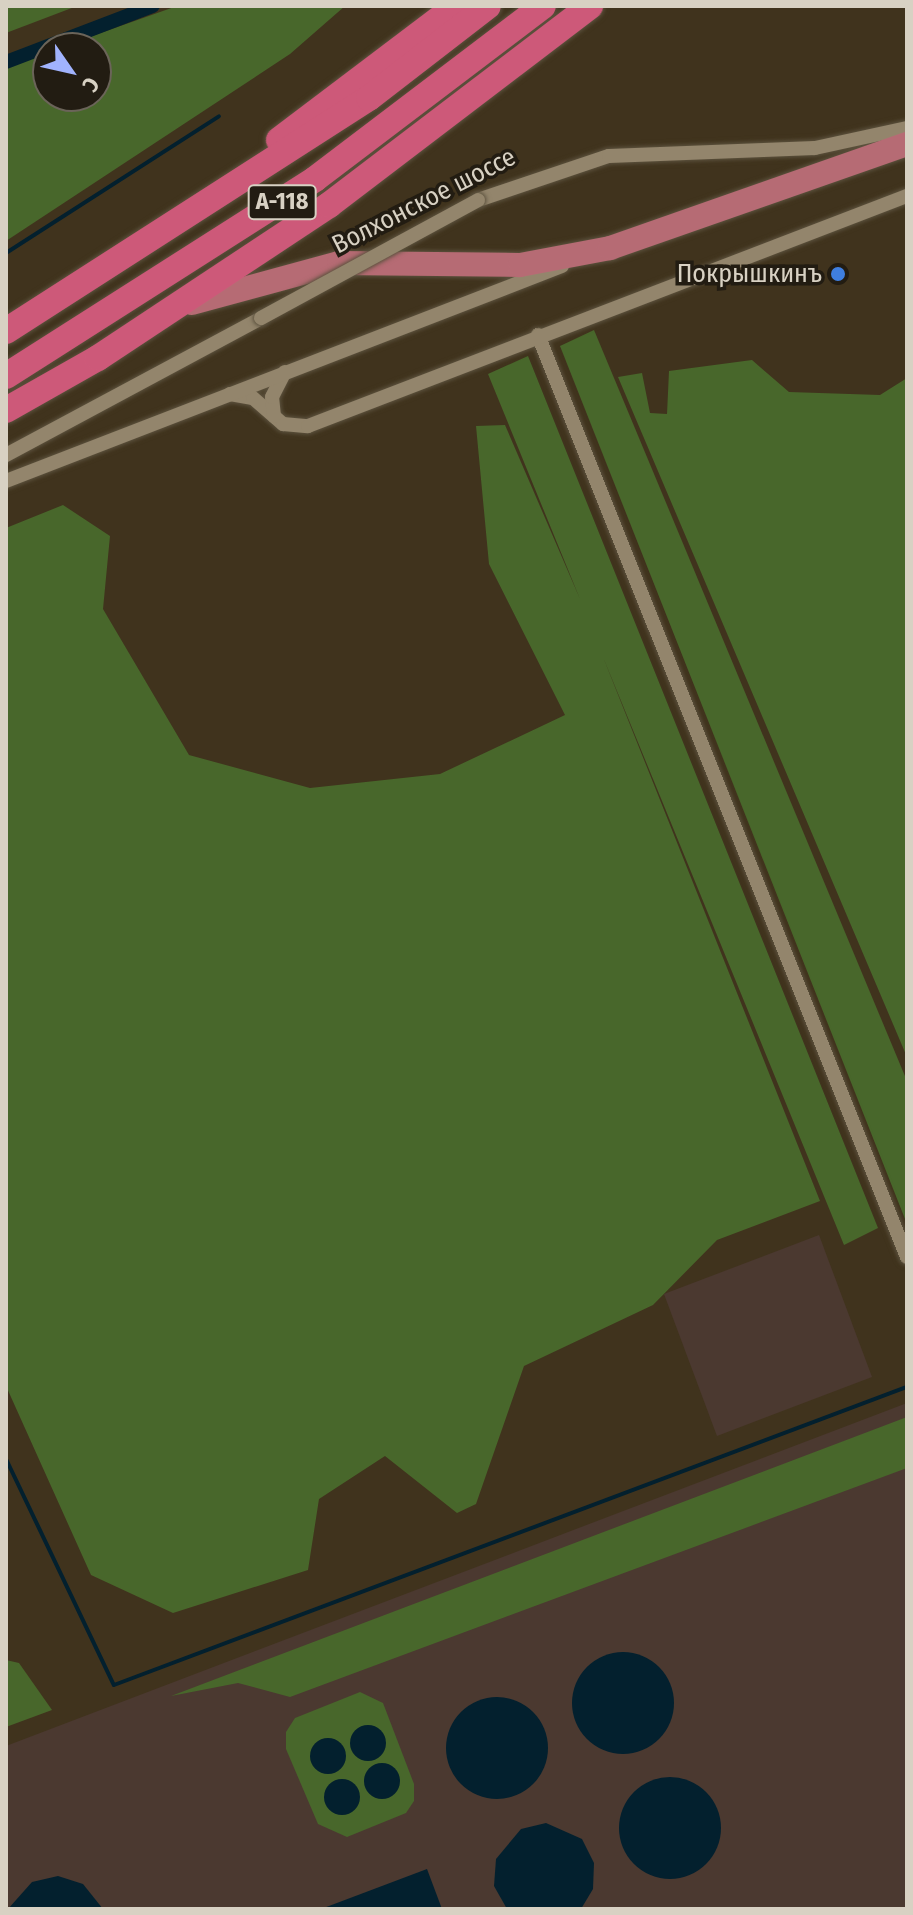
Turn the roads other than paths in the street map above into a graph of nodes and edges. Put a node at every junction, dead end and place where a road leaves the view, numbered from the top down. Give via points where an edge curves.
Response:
1 (456, 6) edge
2 (488, 6) edge
3 (543, 6) edge
4 (590, 6) edge
5 (907, 128) edge
6 (907, 144) edge
7 (907, 196) edge
8 (610, 248) junction
9 (124, 259) junction
10 (171, 311) junction
11 (6, 331) edge
12 (538, 335) junction
13 (286, 372) junction
14 (6, 376) edge
15 (230, 394) junction
16 (6, 410) edge
17 (274, 416) junction
18 (6, 455) edge
19 (6, 481) edge
20 (907, 1257) edge

1 - 9 highway
2 - 9 highway, А-118 via 369,98
3 - 14 highway, А-118 via 315,179
4 - 10 highway via 403,152
5 - 18 street, Волхонское шоссе, bridge via 815,148 609,156 478,200
6 - 8 main road
7 - 12 street
8 - 10 main road via 520,265 339,263
8 - 13 street
9 - 11 highway, А-118
10 - 16 highway
12 - 17 street via 308,426 296,428
12 - 20 street
13 - 15 street
13 - 17 street via 272,397
15 - 17 street via 247,394
15 - 19 street

